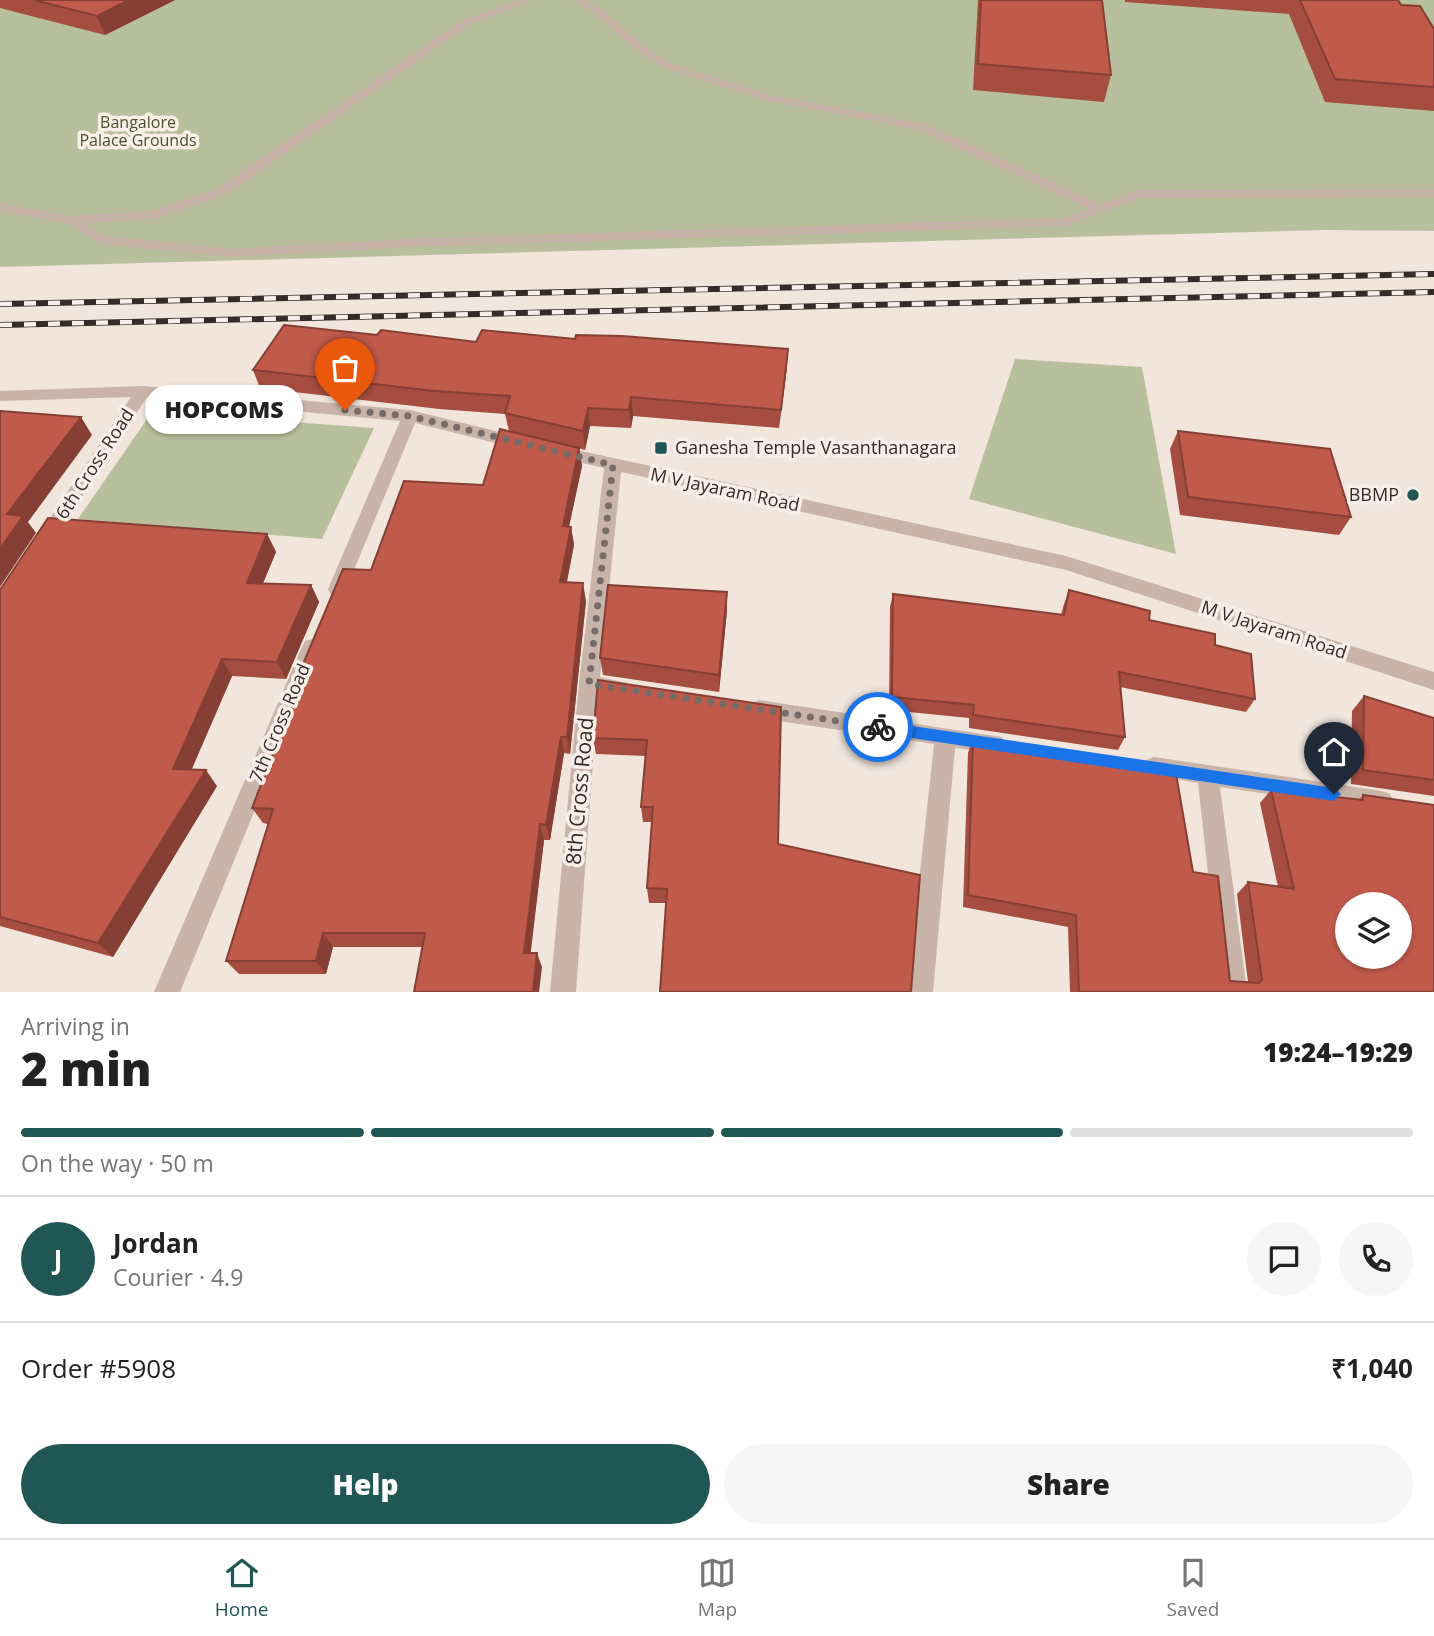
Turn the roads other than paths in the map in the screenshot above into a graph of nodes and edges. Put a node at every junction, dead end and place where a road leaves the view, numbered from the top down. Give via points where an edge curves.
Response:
1 (529, 0) edge
2 (579, 0) edge
3 (1434, 193) edge
4 (0, 207) edge
5 (1100, 209) junction
6 (71, 220) junction
7 (143, 391) junction
8 (0, 396) edge
9 (410, 416) junction
10 (613, 465) junction
11 (38, 551) edge
12 (329, 608) edge
13 (318, 634) edge
14 (1434, 681) edge
15 (589, 684) junction
16 (643, 692) edge
17 (739, 706) edge
18 (945, 737) junction
19 (1014, 747) edge
20 (1131, 764) edge
21 (1208, 776) junction
22 (1408, 805) edge
23 (167, 992) edge
24 (563, 992) edge
25 (920, 992) edge
26 (1234, 992) edge

1 - 6 street via 468,22 221,192 154,215
2 - 5 street via 668,66 764,97 922,127
3 - 5 street via 1138,194
4 - 6 street
5 - 6 street via 1066,222 232,253 102,240
7 - 8 street, M V Jayaram Road
7 - 9 street, M V Jayaram Road
7 - 11 street, 6th Cross Road
9 - 10 street, M V Jayaram Road
9 - 12 street
10 - 14 street, M V Jayaram Road via 1066,564
10 - 15 street, 8th Cross Road
13 - 23 street, 7th Cross Road
15 - 16 street
15 - 24 street, 8th Cross Road
17 - 18 street
18 - 19 street
18 - 25 street
20 - 21 street
21 - 22 street
21 - 26 street

